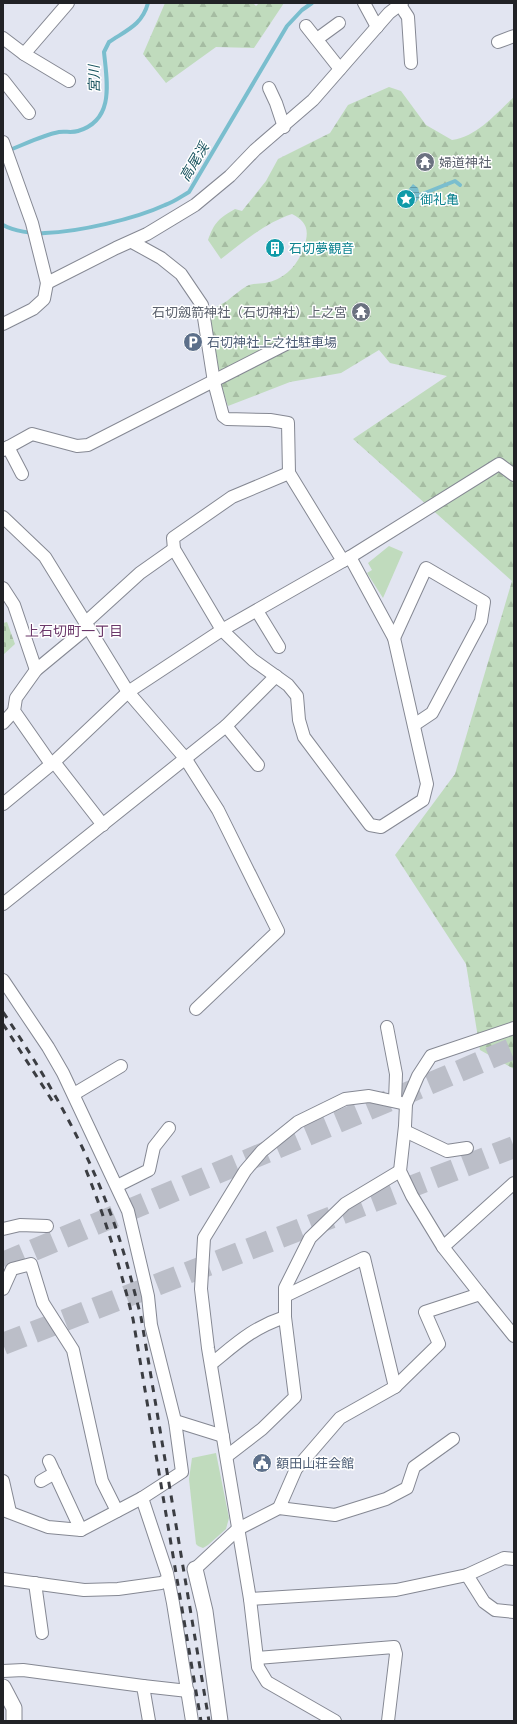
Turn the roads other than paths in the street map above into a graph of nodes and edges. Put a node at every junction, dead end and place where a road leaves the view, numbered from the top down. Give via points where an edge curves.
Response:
1 (68, 3) edge
2 (364, 3) edge
3 (401, 4) edge
4 (339, 23) dead end
5 (306, 26) dead end
6 (377, 27) junction
7 (514, 36) edge
8 (3, 38) edge
9 (317, 39) junction
10 (498, 42) dead end
11 (24, 54) junction
12 (411, 62) dead end
13 (340, 69) junction
14 (3, 80) edge
15 (69, 81) dead end
16 (269, 88) dead end
17 (29, 113) dead end
18 (284, 127) junction
19 (3, 142) edge
20 (132, 242) junction
21 (47, 283) junction
22 (3, 324) edge
23 (286, 344) dead end
24 (214, 382) junction
25 (6, 448) edge
26 (289, 473) junction
27 (22, 474) dead end
28 (514, 474) edge
29 (3, 517) edge
30 (174, 549) junction
31 (346, 559) junction
32 (3, 588) edge
33 (257, 611) junction
34 (87, 625) junction
35 (222, 630) junction
36 (394, 638) junction
37 (279, 647) dead end
38 (36, 670) junction
39 (276, 676) junction
40 (128, 692) junction
41 (14, 711) junction
42 (3, 723) edge
43 (414, 725) junction
44 (226, 726) junction
45 (185, 758) junction
46 (52, 763) junction
47 (258, 765) dead end
48 (3, 804) edge
49 (103, 825) junction
50 (3, 904) edge
51 (3, 980) edge
52 (196, 1008) dead end
53 (387, 1027) dead end
54 (514, 1028) edge
55 (121, 1066) dead end
56 (74, 1094) junction
57 (400, 1102) junction
58 (169, 1128) dead end
59 (405, 1131) junction
60 (467, 1148) dead end
61 (400, 1171) junction
62 (117, 1186) junction
63 (511, 1191) edge
64 (47, 1226) dead end
65 (3, 1229) edge
66 (443, 1247) junction
67 (3, 1289) edge
68 (480, 1294) junction
69 (285, 1296) junction
70 (285, 1316) junction
71 (513, 1332) edge
72 (211, 1364) junction
73 (395, 1387) junction
74 (175, 1421) junction
75 (223, 1436) junction
76 (453, 1439) dead end
77 (227, 1456) junction
78 (49, 1461) dead end
79 (55, 1473) junction
80 (3, 1481) edge
81 (41, 1481) dead end
82 (142, 1498) junction
83 (279, 1508) junction
84 (7, 1511) edge
85 (116, 1511) junction
86 (238, 1529) junction
87 (81, 1530) junction
88 (514, 1559) edge
89 (195, 1569) joint
90 (467, 1575) junction
91 (3, 1579) edge
92 (168, 1580) junction
93 (35, 1583) junction
94 (250, 1599) junction
95 (514, 1612) edge
96 (42, 1633) dead end
97 (257, 1658) junction
98 (3, 1671) edge
99 (143, 1686) junction
100 (3, 1688) edge
101 (188, 1691) junction
102 (14, 1721) edge
103 (149, 1721) edge
104 (192, 1721) edge
105 (220, 1721) edge
106 (335, 1721) edge
107 (388, 1721) edge

1 - 11 street
2 - 6 street
3 - 6 street
3 - 12 street via 408,17
4 - 9 street
5 - 9 street
6 - 13 street
7 - 10 street
8 - 11 street
9 - 13 street
11 - 15 street
13 - 18 street via 313,100
14 - 17 street
16 - 18 street
18 - 20 street via 195,205
19 - 21 street via 32,223
20 - 21 street
20 - 24 street via 161,258 181,274 200,301 204,312
21 - 22 street via 44,300 33,309
23 - 24 street
24 - 25 street via 88,445 77,446 32,434
24 - 26 street via 223,416 227,419 288,423
25 - 27 street
26 - 30 street via 232,497 174,538
26 - 31 street
28 - 31 street via 499,464
29 - 34 street via 45,557
30 - 34 street via 140,573
30 - 35 street
31 - 33 street
31 - 36 street
32 - 38 street via 14,605
33 - 35 street
33 - 37 street
34 - 38 street
34 - 40 street
35 - 39 street via 253,660
35 - 40 street
36 - 43 street
36 - 43 street via 426,568 484,602 481,621 432,713
38 - 41 street via 16,698
39 - 43 street via 297,696 299,720 304,737 370,825 381,827 423,800 427,784
39 - 44 street
40 - 45 street
40 - 46 street
41 - 42 street
41 - 46 street
44 - 45 street
44 - 47 street
45 - 49 street
45 - 52 street via 218,810 278,931
46 - 48 street
46 - 49 street
49 - 50 street
51 - 56 street via 48,1047
53 - 57 street
54 - 57 street via 431,1056
55 - 56 street
56 - 62 street
57 - 59 street
57 - 72 street via 369,1096 345,1099 298,1122 262,1151 245,1171 204,1238 201,1289
58 - 62 street via 154,1147 149,1170
59 - 60 street via 447,1151
59 - 61 street
61 - 66 street
61 - 69 street via 345,1204 310,1238 285,1288
62 - 74 street via 128,1210 148,1296 151,1325
63 - 66 street
64 - 65 street via 20,1225
66 - 68 street
67 - 85 street via 12,1269 31,1264 44,1303 73,1350 102,1481
68 - 71 street
68 - 73 street via 425,1312 439,1344
69 - 70 street
69 - 73 street via 364,1258
70 - 72 street via 248,1334
70 - 77 street via 296,1397 262,1429
72 - 75 street
73 - 83 street via 340,1418 296,1469
74 - 75 street
74 - 82 street via 182,1472
75 - 77 street
76 - 83 street via 414,1468 407,1488 386,1499 335,1515
77 - 86 street
78 - 79 street
79 - 81 street
79 - 87 street
80 - 84 street
82 - 85 street
82 - 92 street
83 - 86 street
84 - 87 street via 48,1527
85 - 87 street
86 - 89 street
86 - 94 street
88 - 90 street via 504,1558
89 - 105 street via 205,1611
90 - 94 street via 396,1590
90 - 95 street via 484,1602 495,1610
91 - 93 street
92 - 93 street via 118,1589 84,1590
92 - 101 street
93 - 96 street
94 - 97 street
97 - 106 street via 258,1667 267,1682
97 - 107 street via 394,1647 396,1654
98 - 99 street via 23,1670
99 - 101 street
99 - 103 street
100 - 102 street via 14,1708
101 - 104 street

